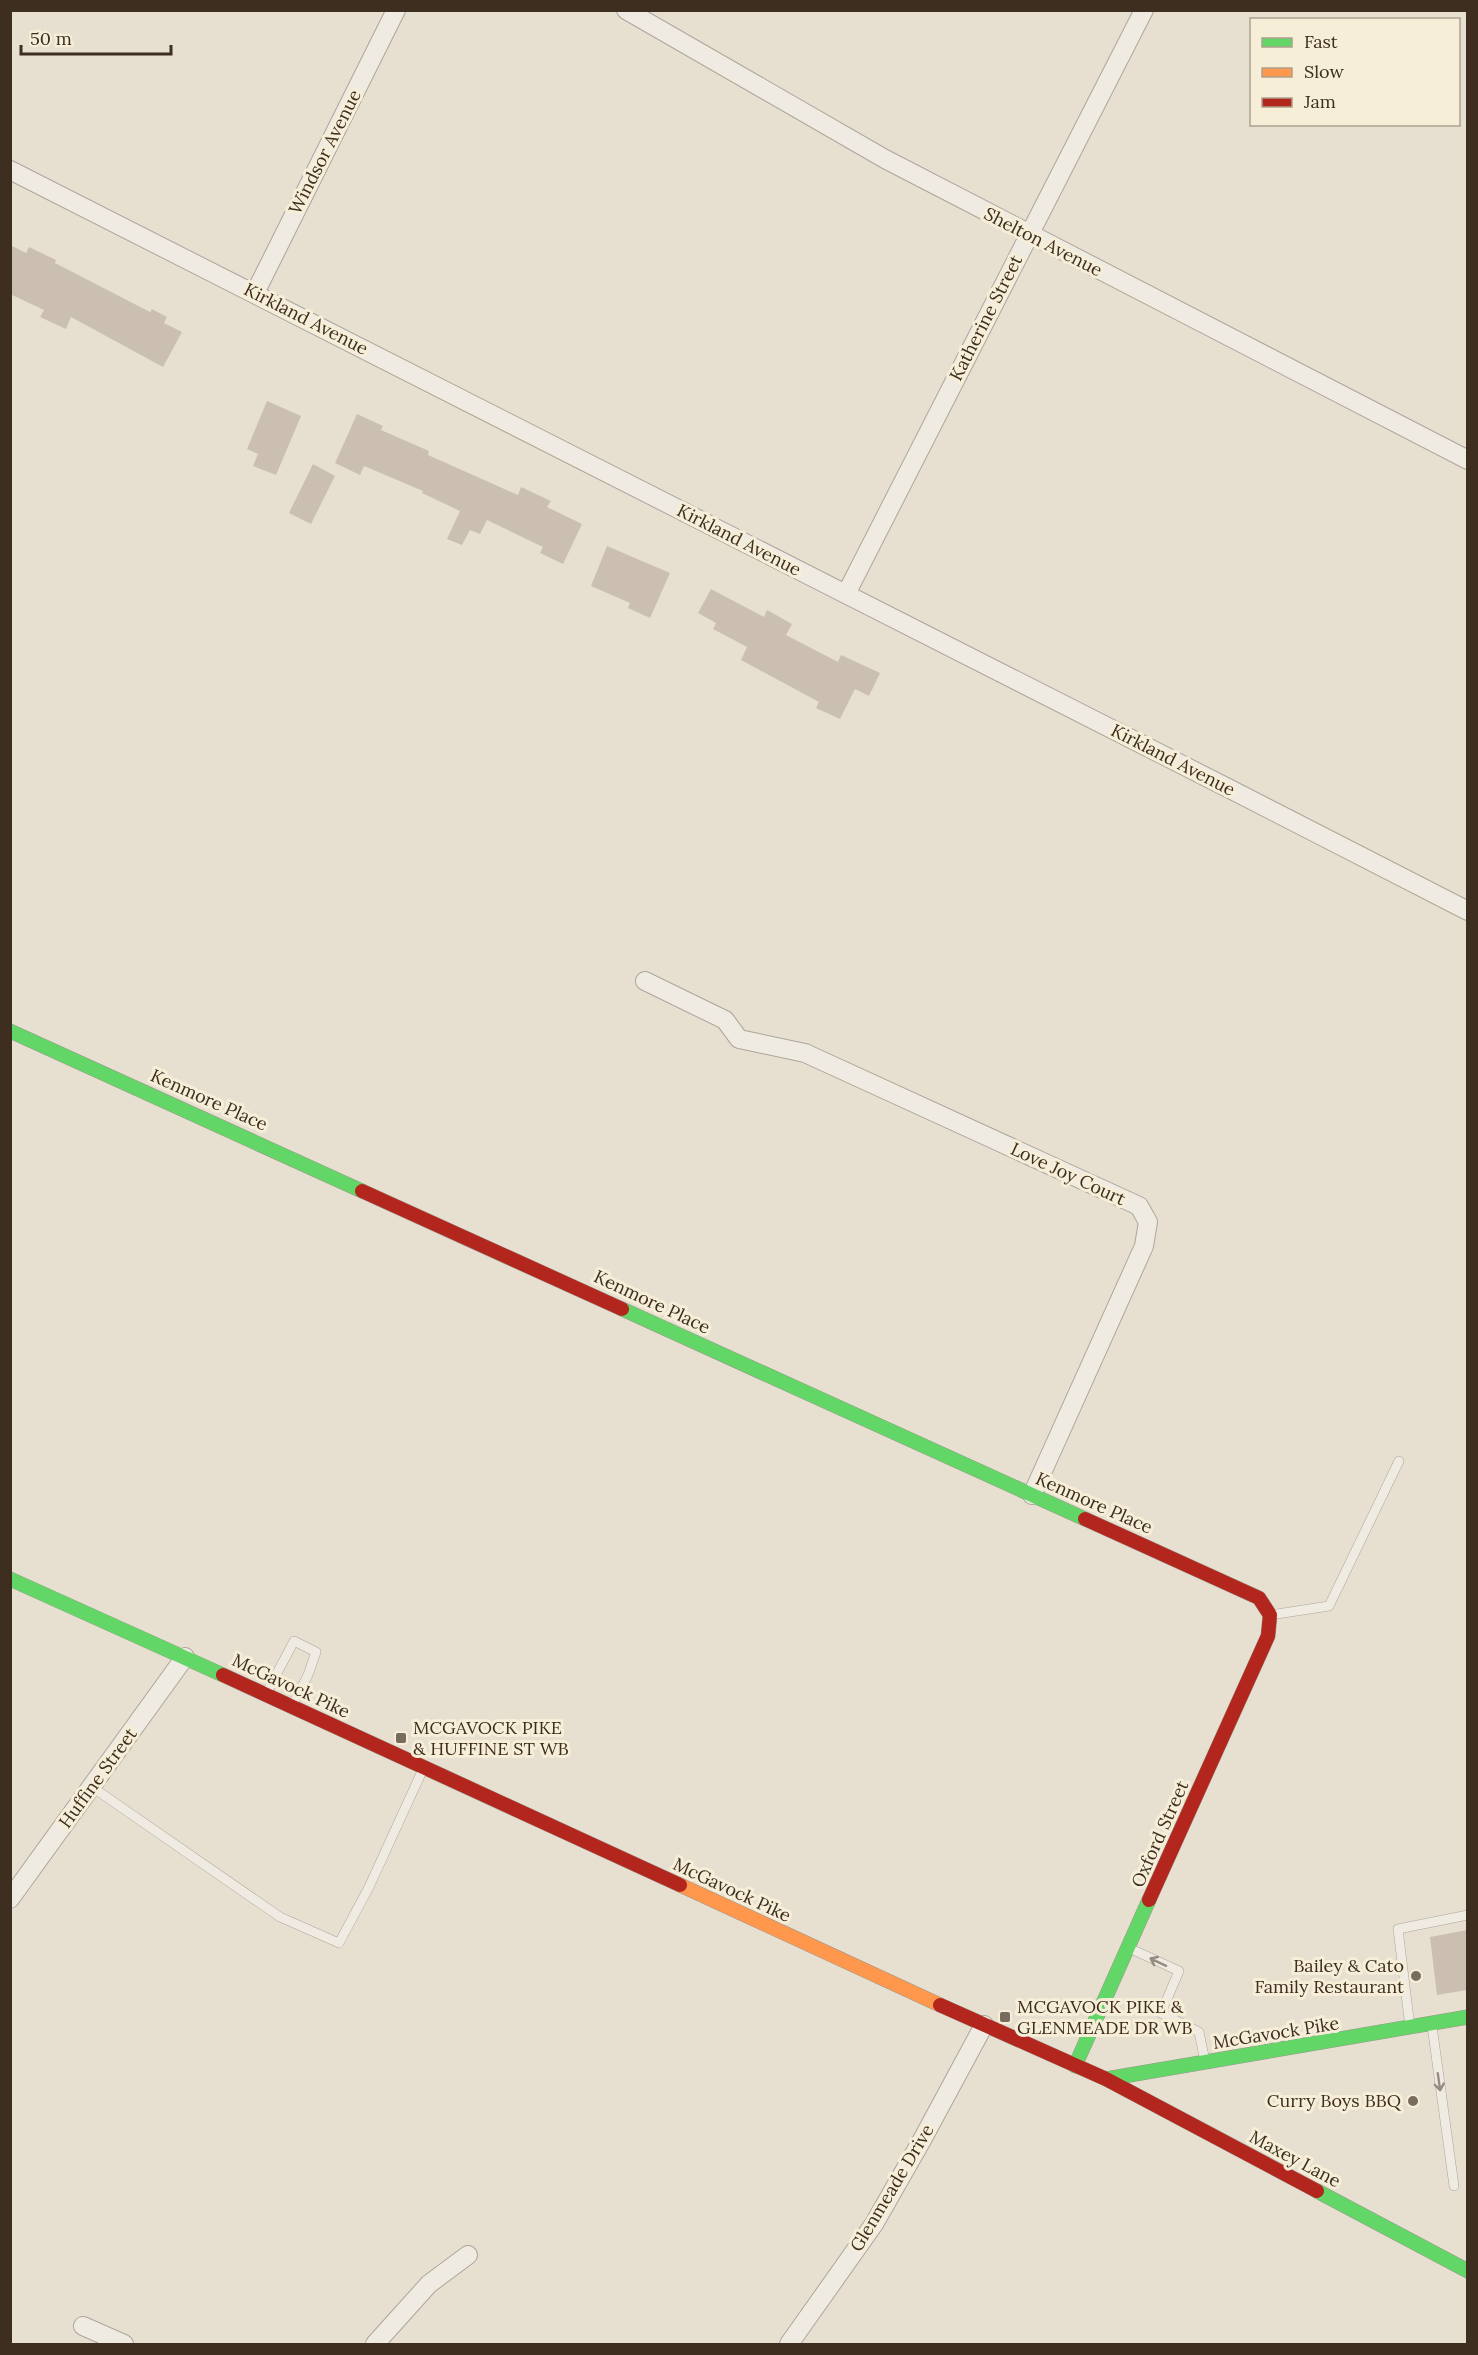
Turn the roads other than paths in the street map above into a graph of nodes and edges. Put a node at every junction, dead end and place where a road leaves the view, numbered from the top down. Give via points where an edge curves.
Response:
1 (396, 10) edge
2 (626, 10) edge
3 (1144, 10) edge
4 (10, 170) edge
5 (1028, 234) junction
6 (255, 293) junction
7 (1467, 460) edge
8 (846, 594) junction
9 (1467, 911) edge
10 (645, 981) dead end
11 (10, 1030) edge
12 (1399, 1461) dead end
13 (1032, 1495) junction
14 (10, 1579) edge
15 (1270, 1615) junction
16 (185, 1657) junction
17 (266, 1694) junction
18 (292, 1706) junction
19 (424, 1767) junction
20 (92, 1786) junction
21 (10, 1899) edge
22 (1467, 1916) edge
23 (1128, 1948) junction
24 (1467, 2017) edge
25 (1432, 2024) junction
26 (984, 2025) junction
27 (1410, 2027) junction
28 (1205, 2063) junction
29 (1075, 2066) junction
30 (1106, 2079) junction
31 (1454, 2186) dead end
32 (468, 2255) dead end
33 (1467, 2271) edge
34 (83, 2326) dead end
35 (124, 2344) edge
36 (375, 2344) edge
37 (789, 2344) edge

1 - 6 street, Windsor Avenue
2 - 5 street, Shelton Avenue via 885,159
3 - 5 street, Katherine Street
4 - 6 street, Kirkland Avenue
5 - 7 street, Shelton Avenue
5 - 8 street, Katherine Street
6 - 8 street, Kirkland Avenue
8 - 9 street, Kirkland Avenue
10 - 13 street, Love Joy Court via 725,1020 739,1039 805,1053 1139,1206 1148,1222 1144,1246
11 - 13 street, Kenmore Place
12 - 15 lane via 1329,1606
13 - 15 street, Kenmore Place via 1259,1598
14 - 16 street, McGavock Pike
15 - 23 street, Oxford Street via 1268,1636
16 - 17 street, McGavock Pike
16 - 20 street, Huffine Street
17 - 18 street, McGavock Pike
17 - 18 lane via 294,1641 316,1652
18 - 19 street, McGavock Pike
19 - 20 lane via 339,1943 280,1917
19 - 26 street, McGavock Pike
20 - 21 street, Huffine Street
22 - 27 lane via 1398,1929
28 -> 23 lane via 1199,2032 1161,2013 1179,1971
23 - 29 street, Oxford Street
24 - 25 street, McGavock Pike
25 - 27 street, McGavock Pike
25 -> 31 lane
26 - 29 street, McGavock Pike
26 - 37 street, Glenmeade Drive via 874,2224
27 - 28 street, McGavock Pike
28 - 30 street, McGavock Pike
29 - 30 street, McGavock Pike
30 - 33 street, Maxey Lane
32 - 36 street via 429,2284
34 - 35 street

